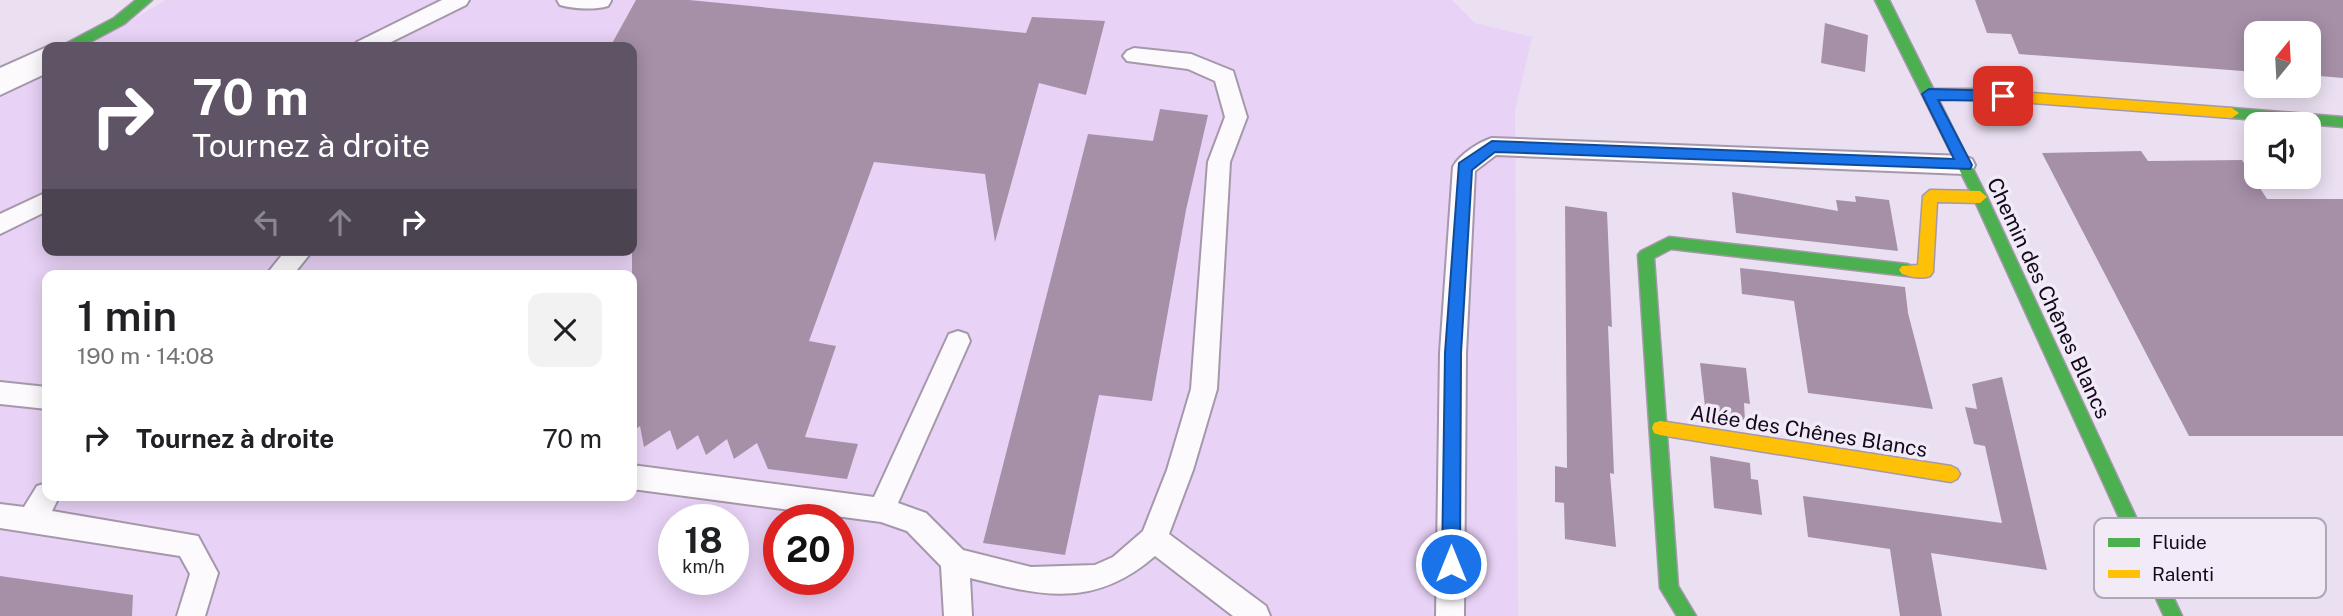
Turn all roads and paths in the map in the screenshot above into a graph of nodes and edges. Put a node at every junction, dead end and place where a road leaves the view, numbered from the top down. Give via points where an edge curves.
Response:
1 (145, 0) edge
2 (459, 0) edge
3 (567, 0) edge
4 (1882, 0) edge
5 (601, 1) edge
6 (79, 42) edge
7 (374, 42) edge
8 (1134, 56) dead end
9 (42, 62) edge
10 (0, 83) edge
11 (1929, 94) junction
12 (2343, 122) edge
13 (1964, 165) junction
14 (1980, 197) junction
15 (42, 204) edge
16 (0, 225) edge
17 (295, 256) edge
18 (283, 270) edge
19 (958, 341) dead end
20 (0, 393) edge
21 (42, 397) edge
22 (1660, 428) junction
23 (1951, 474) dead end
24 (637, 478) edge
25 (43, 501) edge
26 (881, 510) junction
27 (0, 516) edge
28 (2128, 518) edge
29 (31, 521) junction
30 (1154, 539) junction
31 (956, 561) junction
32 (2165, 598) edge
33 (191, 616) edge
34 (958, 616) edge
35 (1256, 616) edge
36 (1450, 616) edge
37 (1686, 616) edge
38 (2173, 616) edge

1 - 6 street via 119,21
2 - 7 lane
3 - 5 lane
4 - 11 street, Chemin des Chênes Blancs
8 - 30 lane via 1191,62 1225,76 1236,117 1219,162 1204,389
9 - 10 street
11 - 12 street
11 - 13 street, Chemin des Chênes Blancs
13 - 14 street, Chemin des Chênes Blancs
13 - 36 lane via 1492,146 1464,167 1453,353
14 - 22 street, Allée des Chênes Blancs via 1930,196 1925,272 1669,243 1646,255
14 - 28 street, Chemin des Chênes Blancs
15 - 16 lane
17 - 18 lane
19 - 26 lane
20 - 21 lane
22 - 23 street, Allée des Chênes Blancs
22 - 37 street, Allée des Chênes Blancs via 1669,588
24 - 26 lane
25 - 29 lane
26 - 31 lane via 916,522
27 - 29 lane
29 - 33 lane via 188,545 204,573
30 - 31 lane via 1123,566 1097,578 1031,580
30 - 35 lane
31 - 34 lane
32 - 38 street, Chemin des Chênes Blancs

